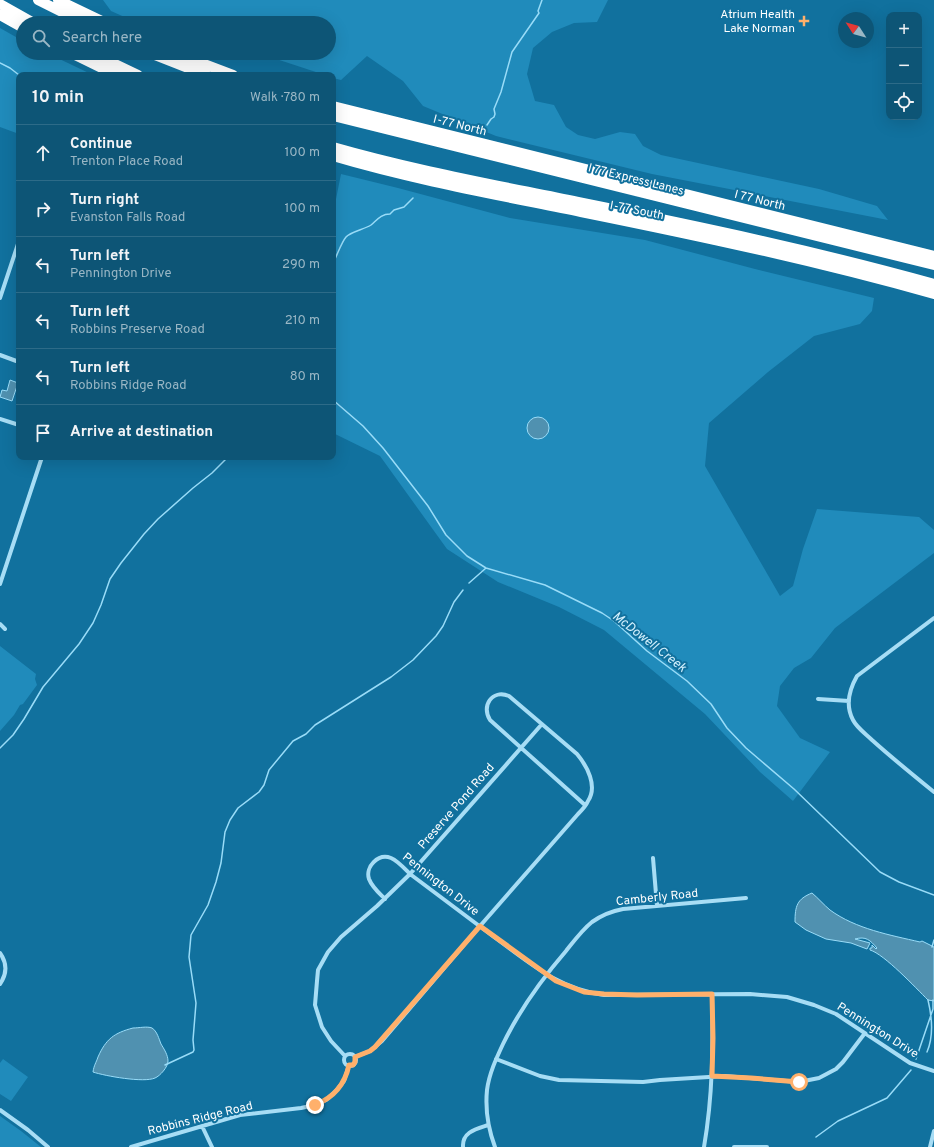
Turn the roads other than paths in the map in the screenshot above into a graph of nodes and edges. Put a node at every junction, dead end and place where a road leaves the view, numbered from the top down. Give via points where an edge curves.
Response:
1 (38, 0) edge
2 (58, 0) edge
3 (0, 4) edge
4 (0, 15) edge
5 (21, 16) edge
6 (70, 16) edge
7 (91, 16) edge
8 (16, 24) edge
9 (85, 60) edge
10 (107, 60) edge
11 (168, 60) edge
12 (193, 60) edge
13 (110, 72) edge
14 (132, 72) edge
15 (198, 72) edge
16 (225, 72) edge
17 (336, 107) edge
18 (336, 117) edge
19 (336, 148) edge
20 (336, 157) edge
21 (517, 162) junction
22 (580, 168) junction
23 (16, 250) edge
24 (934, 256) edge
25 (863, 265) junction
26 (934, 265) edge
27 (934, 284) edge
28 (934, 294) edge
29 (0, 298) edge
30 (0, 356) edge
31 (16, 361) edge
32 (0, 419) edge
33 (16, 424) edge
34 (41, 460) edge
35 (0, 584) edge
36 (934, 618) edge
37 (0, 624) edge
38 (5, 628) dead end
39 (818, 699) dead end
40 (849, 701) junction
41 (542, 724) junction
42 (521, 748) junction
43 (934, 792) edge
44 (585, 805) junction
45 (653, 858) dead end
46 (410, 874) junction
47 (746, 898) dead end
48 (385, 899) junction
49 (657, 906) junction
50 (480, 926) junction
51 (0, 953) edge
52 (546, 974) junction
53 (0, 984) edge
54 (712, 994) junction
55 (865, 1033) junction
56 (345, 1056) junction
57 (355, 1057) junction
58 (496, 1059) junction
59 (349, 1065) junction
60 (934, 1071) edge
61 (712, 1076) junction
62 (0, 1110) edge
63 (488, 1125) junction
64 (202, 1126) junction
65 (934, 1131) edge
66 (48, 1147) edge
67 (131, 1147) edge
68 (212, 1147) edge
69 (463, 1147) edge
70 (495, 1147) edge
71 (704, 1147) edge
72 (734, 1147) edge
73 (767, 1147) edge
74 (930, 1147) edge

1 - 6 highway
2 - 7 highway
3 - 5 highway
4 - 8 highway
9 - 13 highway
10 - 14 highway
11 - 15 highway
12 - 16 highway
17 - 22 highway, I-77 North
18 - 21 highway, I 77 Express Lanes
19 - 25 highway via 442,174 735,234
20 - 28 highway, I-77 South via 432,181 780,254
21 - 22 highway via 564,169
21 - 26 highway, I 77 Express Lanes
22 - 24 highway, I 77 North
23 - 29 street
25 - 27 highway
25 - 28 highway
30 - 31 street
32 - 33 street
34 - 35 street
36 - 40 street via 857,676
37 - 38 street
39 - 40 street
40 - 43 street via 850,713 857,725
41 - 42 street, Preserve Pond Road
41 - 42 street via 509,696 499,694 490,700 486,709 490,720
41 - 44 street via 585,763 592,788
42 - 44 street
42 - 46 street, Preserve Pond Road
44 - 50 street
45 - 49 street
46 - 48 street, Preserve Pond Road
46 - 48 street, Pennington Drive via 391,858 383,857 374,861 368,877 371,885
46 - 50 street, Pennington Drive
47 - 49 street, Camberly Road
48 - 56 street, Preserve Pond Road via 333,945 318,970 316,1004 320,1020 331,1041
49 - 52 street, Camberly Road via 616,910 596,919 581,932
50 - 52 street, Pennington Drive
50 - 57 street via 375,1047
51 - 53 street via 6,969
52 - 54 street, Pennington Drive via 562,984 590,993
52 - 58 street, Camberly Road via 516,1018
54 - 55 street, Pennington Drive via 769,995 793,999 824,1009
54 - 61 street
55 - 60 street, Pennington Drive via 910,1063
55 - 61 street via 843,1062 832,1072 819,1078 799,1082
56 - 57 street via 350,1054
56 - 59 street via 344,1062
57 - 59 street via 354,1064
58 - 61 street via 540,1076 559,1080 643,1082
58 - 63 street, Camberly Road via 487,1090
59 - 64 street, Robbins Ridge Road via 340,1086 330,1097 318,1104 240,1115
61 - 71 street
62 - 66 street
63 - 69 street via 470,1132 464,1139
63 - 70 street, Camberly Road
64 - 67 street, Robbins Ridge Road
64 - 68 street
65 - 74 street
72 - 73 street

